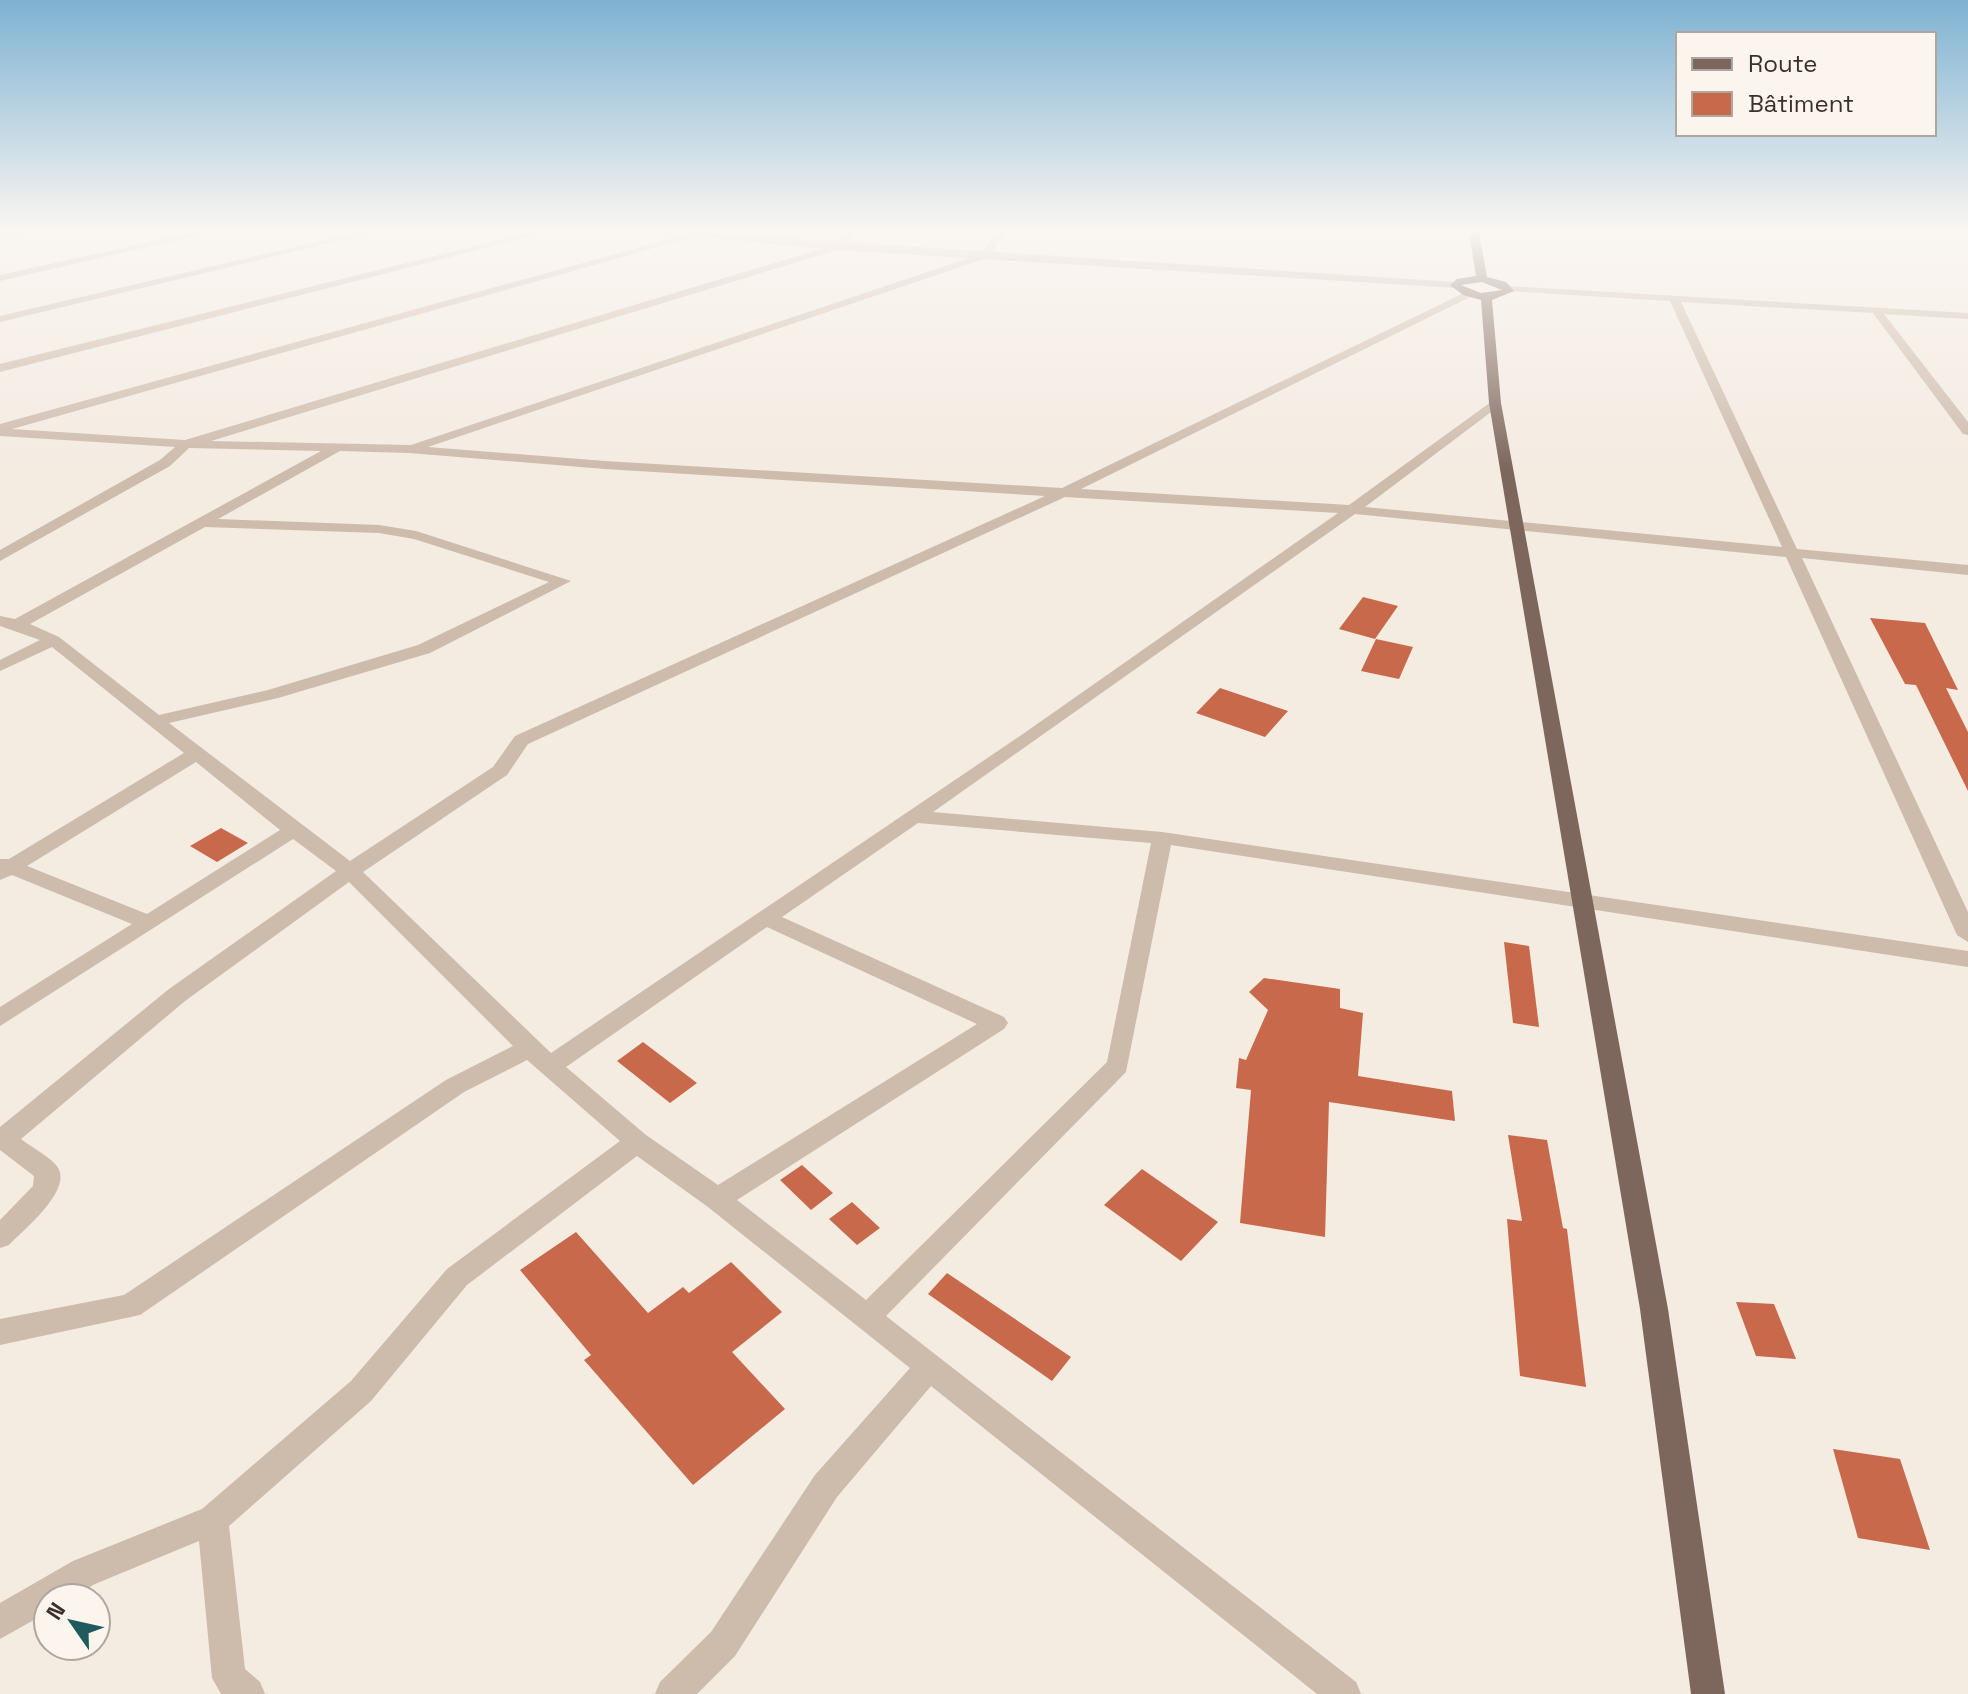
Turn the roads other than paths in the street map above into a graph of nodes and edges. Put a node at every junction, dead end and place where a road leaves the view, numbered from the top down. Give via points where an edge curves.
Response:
1 (34, 311) edge
2 (227, 311) edge
3 (427, 311) edge
4 (625, 311) edge
5 (820, 311) edge
6 (1429, 311) edge
7 (1477, 311) edge
8 (1680, 311) edge
9 (1861, 311) edge
10 (1877, 312) junction
11 (1968, 316) edge
12 (0, 319) edge
13 (0, 368) edge
14 (1495, 403) junction
15 (0, 430) edge
16 (1968, 431) edge
17 (186, 444) junction
18 (336, 448) junction
19 (409, 449) junction
20 (1069, 490) junction
21 (1355, 510) junction
22 (205, 523) junction
23 (1518, 527) junction
24 (1790, 555) junction
25 (0, 556) edge
26 (1968, 570) edge
27 (9, 622) edge
28 (53, 640) junction
29 (0, 666) edge
30 (156, 721) junction
31 (196, 754) junction
32 (917, 817) junction
33 (293, 830) junction
34 (1162, 838) junction
35 (4, 867) edge
36 (350, 871) junction
37 (1583, 899) junction
38 (764, 917) junction
39 (150, 923) junction
40 (1968, 935) edge
41 (1968, 959) edge
42 (0, 1018) edge
43 (529, 1048) junction
44 (550, 1066) junction
45 (1, 1138) edge
46 (637, 1142) junction
47 (717, 1199) junction
48 (0, 1237) edge
49 (867, 1317) junction
50 (0, 1332) edge
51 (930, 1366) junction
52 (213, 1520) junction
53 (0, 1622) edge
54 (248, 1694) edge
55 (672, 1694) edge
56 (1344, 1694) edge
57 (1708, 1694) edge

1 - 12 street
2 - 13 street
3 - 15 street
4 - 17 street
5 - 19 street
6 - 20 street
7 - 14 main road
8 - 24 street
9 - 10 street
10 - 11 street
10 - 16 street
14 - 21 street
14 - 23 main road
15 - 17 street
17 - 18 street
17 - 25 street via 165,463
18 - 19 street
18 - 22 street
19 - 20 street
20 - 21 street
20 - 36 street via 521,740 500,771
21 - 23 street
21 - 32 street
22 - 27 street
22 - 30 street via 379,529 416,535 563,581 424,649 272,694
23 - 24 street
23 - 37 main road
24 - 26 street
24 - 40 street
27 - 28 street
28 - 29 street
28 - 30 street
30 - 31 street
31 - 33 street
31 - 35 street
32 - 34 street
32 - 38 street
33 - 36 street
33 - 39 street
34 - 37 street
34 - 49 street via 1118,1066
35 - 39 street
36 - 43 street
36 - 45 street via 177,995
37 - 41 street
37 - 57 main road via 1654,1309
38 - 44 street
38 - 47 street via 996,1023
39 - 42 street
43 - 44 street
43 - 50 street via 455,1086 130,1306
44 - 46 street
45 - 48 street via 47,1172 46,1190
46 - 47 street
46 - 52 street via 457,1277 361,1391
47 - 49 street
49 - 51 street
51 - 55 street via 826,1486 723,1644
51 - 56 street
52 - 53 street via 84,1572
52 - 54 street via 229,1678

